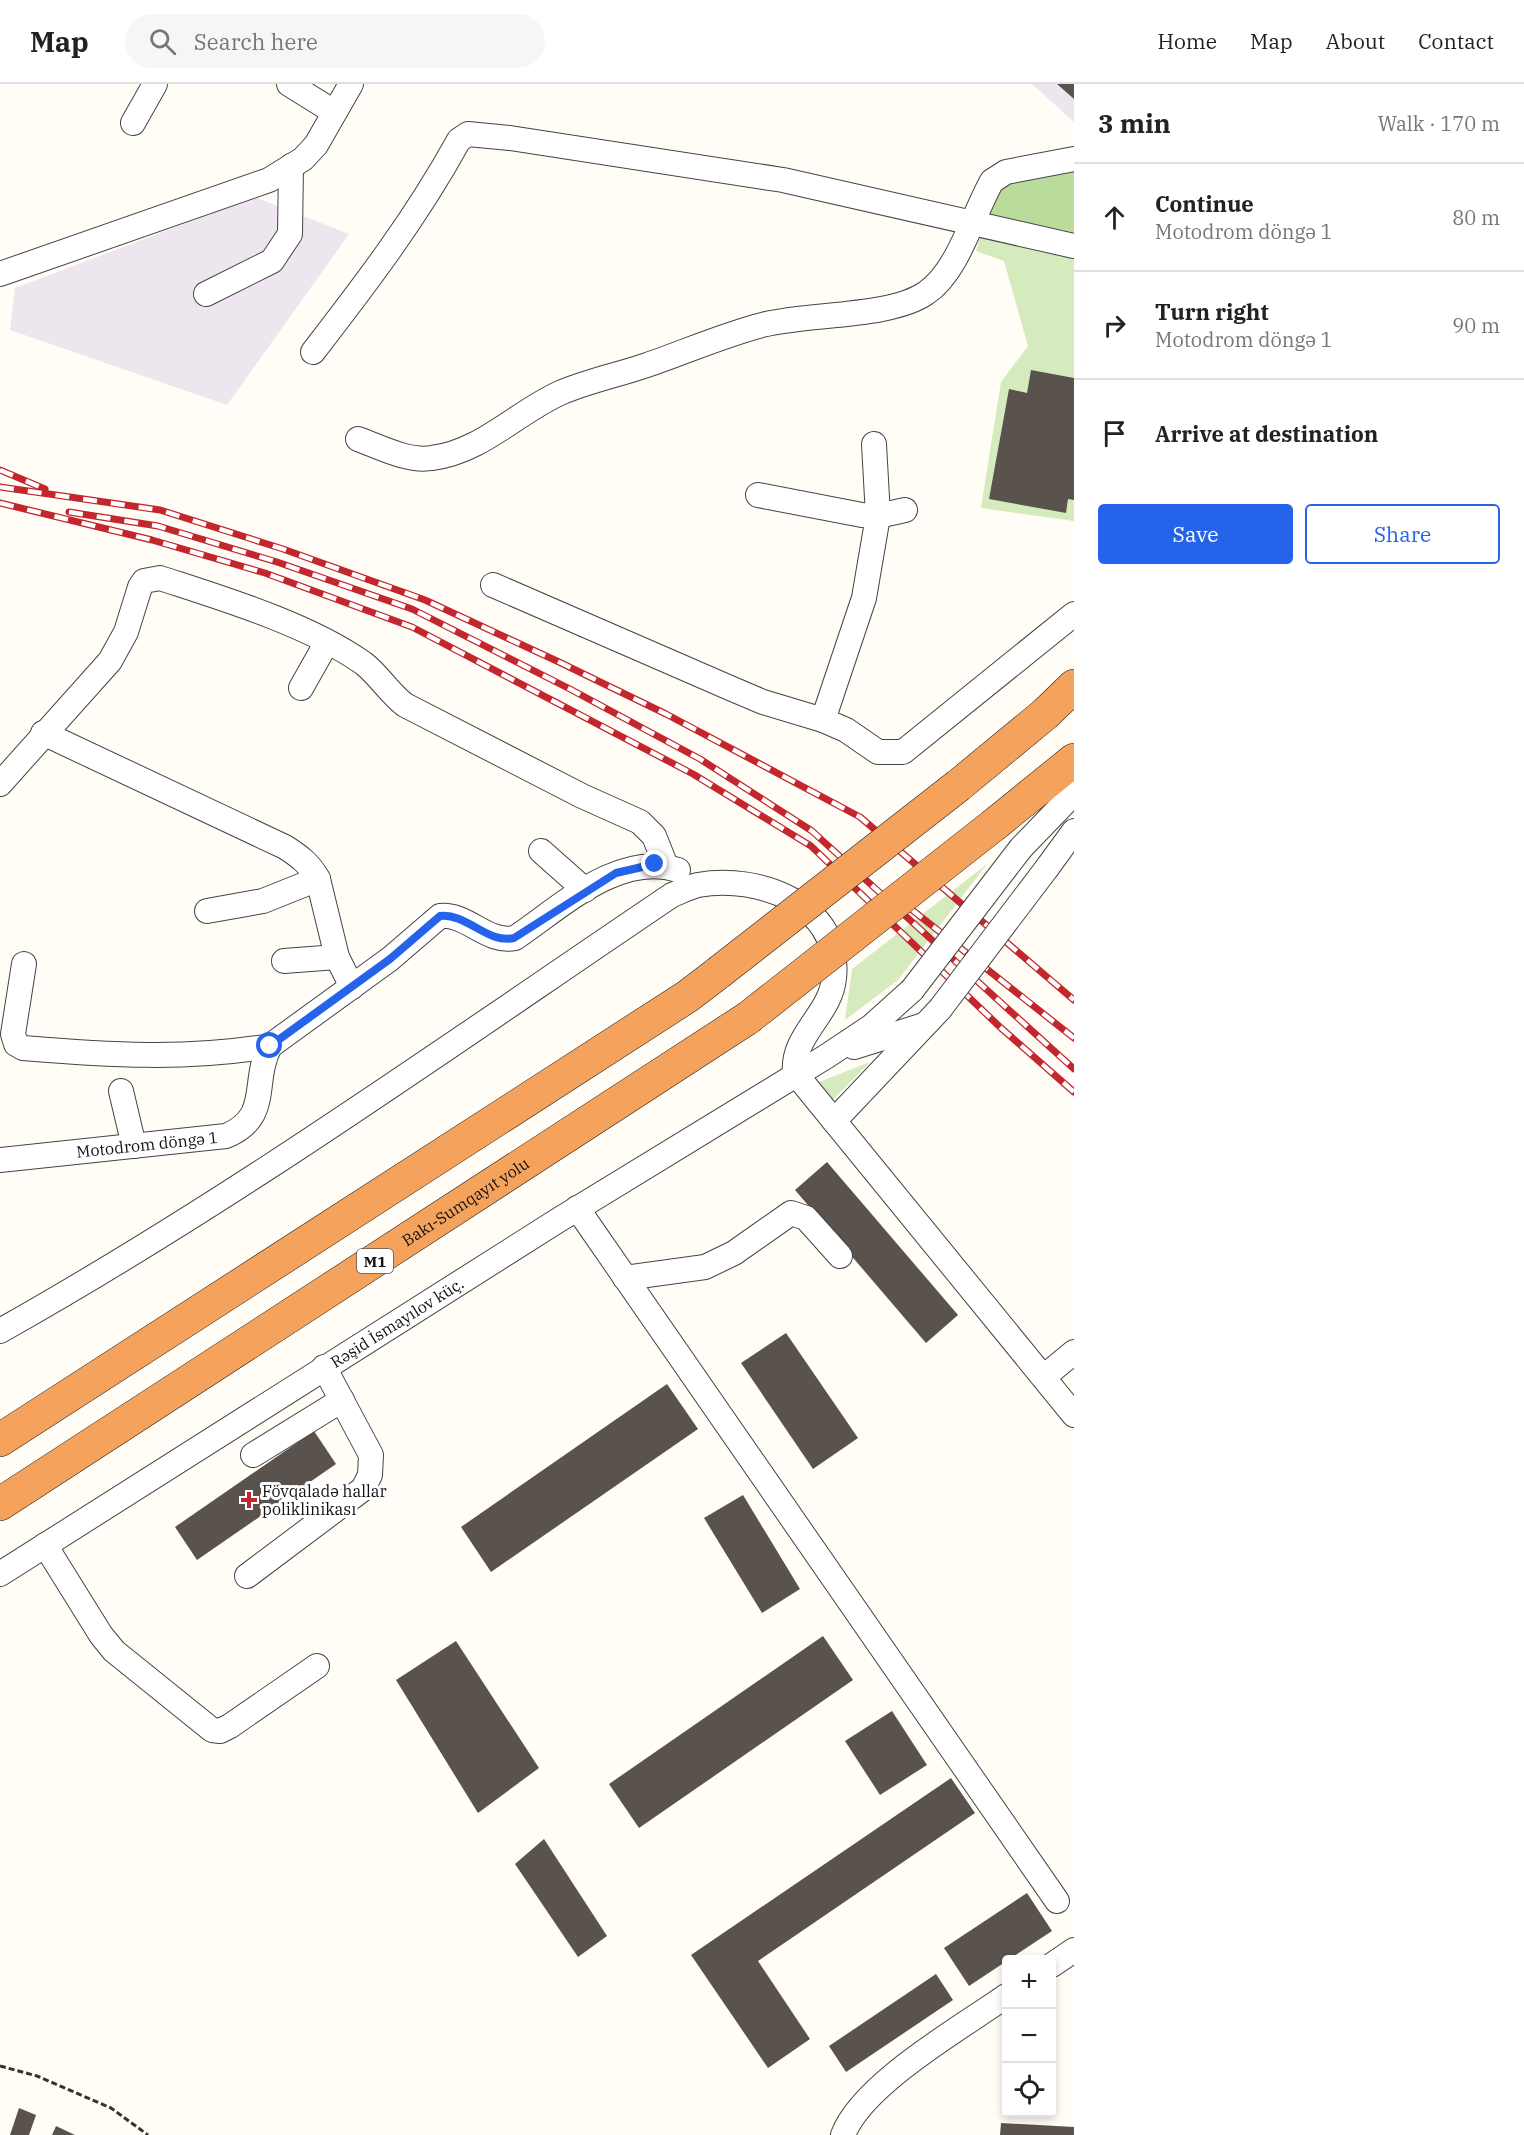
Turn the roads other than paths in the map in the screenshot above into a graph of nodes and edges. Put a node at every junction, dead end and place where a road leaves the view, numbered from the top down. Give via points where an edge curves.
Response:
1 (155, 84) edge
2 (289, 84) edge
3 (351, 84) edge
4 (334, 112) junction
5 (133, 123) dead end
6 (1074, 159) edge
7 (291, 166) junction
8 (971, 223) junction
9 (1074, 246) edge
10 (0, 274) edge
11 (206, 294) dead end
12 (313, 352) dead end
13 (358, 439) dead end
14 (874, 444) dead end
15 (758, 495) dead end
16 (905, 510) dead end
17 (878, 516) junction
18 (493, 585) dead end
19 (1074, 614) edge
20 (327, 642) junction
21 (1074, 687) edge
22 (301, 688) dead end
23 (1074, 691) edge
24 (1046, 714) junction
25 (823, 720) junction
26 (43, 733) junction
27 (1074, 760) edge
28 (0, 784) edge
29 (1074, 794) edge
30 (1074, 831) edge
31 (541, 851) dead end
32 (666, 866) junction
33 (318, 879) junction
34 (695, 885) junction
35 (585, 890) junction
36 (207, 911) dead end
37 (337, 957) junction
38 (284, 961) dead end
39 (24, 964) dead end
40 (352, 987) junction
41 (933, 1016) junction
42 (270, 1046) junction
43 (827, 1056) junction
44 (795, 1073) junction
45 (121, 1091) dead end
46 (834, 1121) junction
47 (134, 1146) junction
48 (0, 1160) edge
49 (577, 1208) junction
50 (840, 1256) dead end
51 (625, 1278) junction
52 (0, 1331) edge
53 (1074, 1352) edge
54 (324, 1367) junction
55 (1045, 1376) junction
56 (342, 1400) junction
57 (1074, 1414) edge
58 (0, 1440) edge
59 (253, 1455) dead end
60 (0, 1504) edge
61 (45, 1545) junction
62 (0, 1574) edge
63 (247, 1576) dead end
64 (317, 1666) dead end
65 (1057, 1901) dead end
66 (1074, 1950) edge
67 (1056, 1962) edge
68 (1002, 1999) edge
69 (843, 2135) edge

1 - 5 street
2 - 4 street
3 - 4 street
4 - 7 street via 316,145
6 - 8 street via 1006,172 992,181
7 - 10 street via 269,180
7 - 11 street via 290,234 272,261
8 - 9 street
8 - 12 street via 783,180 468,134 459,140 394,248
8 - 13 street via 942,277 910,303 787,318 583,384 522,414 464,452 430,459 412,458
14 - 17 street
15 - 17 street
16 - 17 street
17 - 25 street via 859,617
18 - 25 street via 738,692
19 - 25 street via 903,752 878,752
20 - 22 street
20 - 26 street via 208,594 151,578 140,587 126,633 110,661
20 - 32 street via 366,665 390,694 405,705 639,822 654,836
21 - 24 highway
23 - 24 highway
24 - 58 highway, bridge via 688,996
26 - 28 street
26 - 33 street via 285,847 312,868
27 - 60 highway, Bakı-Sumqayıt yolu / M1, bridge via 748,1017
29 - 43 street, bridge via 1021,848 912,990 872,1026
30 - 41 street, bridge
31 - 35 street
32 - 34 street via 678,870
32 - 35 street via 626,869
33 - 36 street via 263,901
33 - 37 street
34 - 44 street via 721,882 781,893 797,900 824,930 832,946 832,992 796,1051
34 - 52 street via 672,895 341,1120 189,1218
35 - 40 street via 514,938 505,940 459,919 440,916
37 - 38 street
37 - 40 street
39 - 42 street via 13,1034 16,1044 24,1048 179,1055
40 - 42 street
41 - 43 street
41 - 46 street
42 - 47 street, Motodrom döngə 1 via 261,1068 258,1101 243,1129 226,1136
43 - 44 street, Rəşid İsmayılov küç.
44 - 46 street
44 - 49 street, Rəşid İsmayılov küç.
45 - 47 street
46 - 55 street
47 - 48 street, Motodrom döngə 1
49 - 51 street
49 - 54 street, Rəşid İsmayılov küç.
50 - 51 street via 806,1218 791,1213 734,1253 705,1267
51 - 65 street
53 - 55 street
54 - 56 street
54 - 61 street, Rəşid İsmayılov küç.
55 - 57 street
56 - 59 street
56 - 63 street via 371,1455 370,1474 363,1490
61 - 62 street, Rəşid İsmayılov küç.
61 - 64 street via 114,1651 212,1730 230,1726
66 - 67 street
68 - 69 street via 888,2079 860,2106

